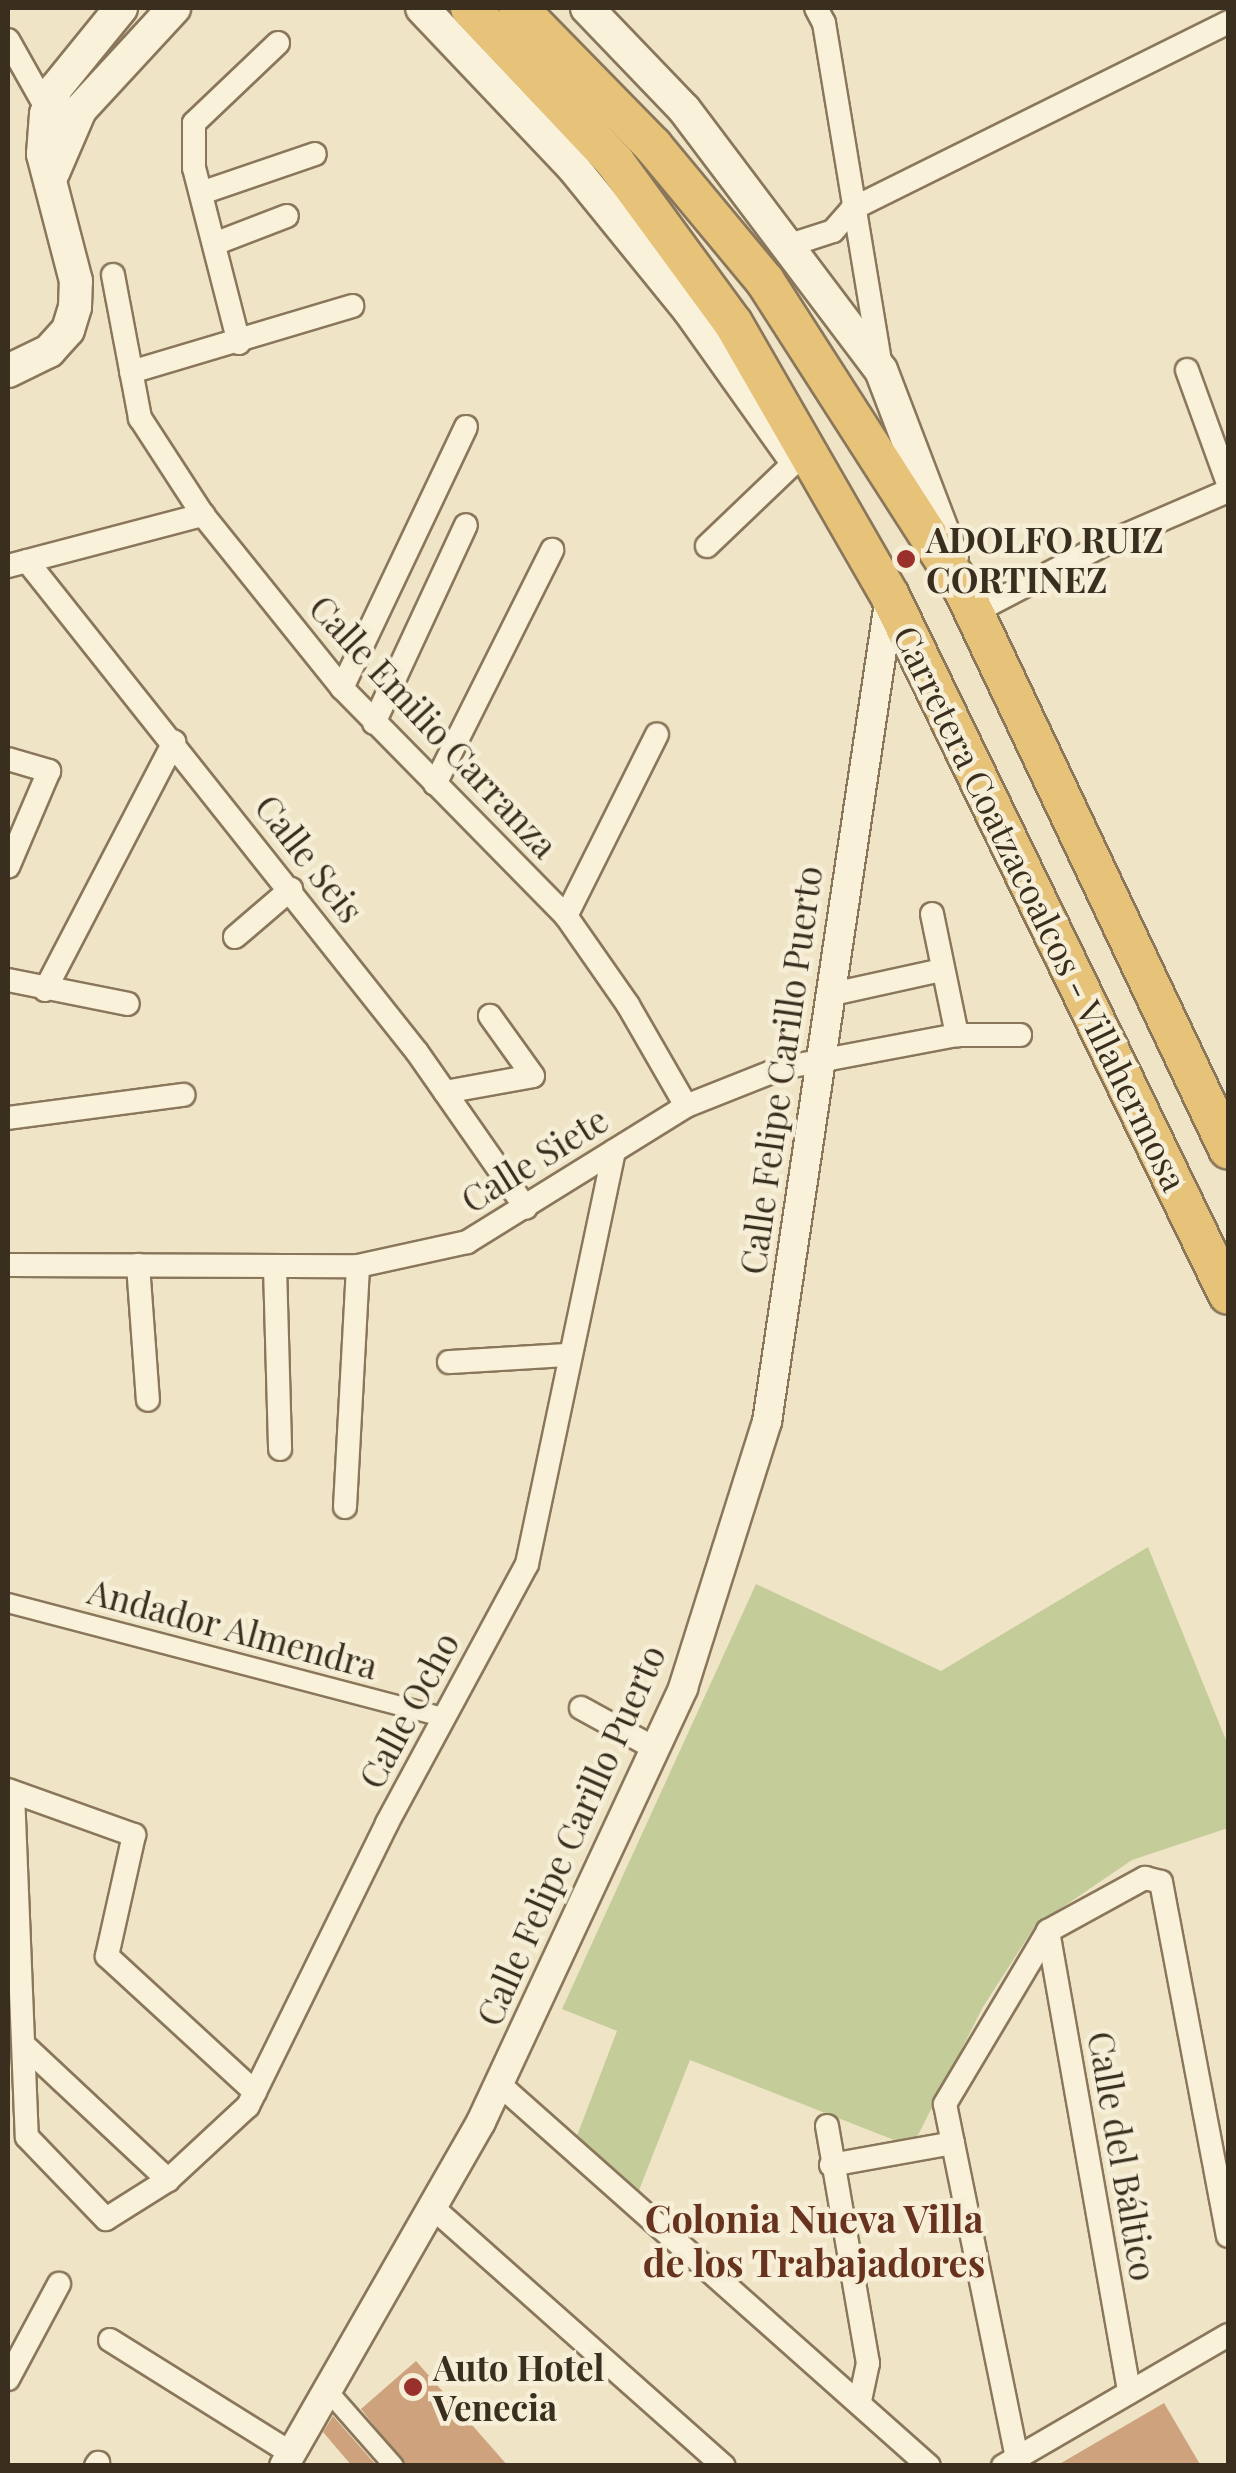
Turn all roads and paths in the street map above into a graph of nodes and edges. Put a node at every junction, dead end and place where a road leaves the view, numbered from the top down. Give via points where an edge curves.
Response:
1 (121, 8) edge
2 (174, 8) edge
3 (422, 8) edge
4 (470, 8) edge
5 (518, 8) edge
6 (587, 8) edge
7 (816, 8) edge
8 (1228, 22) edge
9 (8, 40) edge
10 (278, 43) dead end
11 (58, 121) junction
12 (316, 154) dead end
13 (204, 192) junction
14 (852, 209) junction
15 (287, 216) dead end
16 (214, 244) junction
17 (790, 245) junction
18 (114, 276) dead end
19 (352, 306) dead end
20 (239, 343) junction
21 (881, 370) junction
22 (1186, 370) dead end
23 (8, 371) edge
24 (132, 372) junction
25 (466, 427) dead end
26 (796, 461) junction
27 (1228, 483) edge
28 (1228, 491) edge
29 (204, 516) junction
30 (846, 524) junction
31 (466, 525) dead end
32 (707, 546) dead end
33 (552, 550) dead end
34 (17, 564) edge
35 (890, 596) junction
36 (969, 601) junction
37 (342, 688) junction
38 (374, 723) junction
39 (658, 734) dead end
40 (174, 742) junction
41 (8, 759) edge
42 (435, 784) junction
43 (8, 867) edge
44 (291, 889) junction
45 (932, 914) dead end
46 (566, 916) junction
47 (235, 937) dead end
48 (942, 970) junction
49 (8, 980) edge
50 (45, 990) junction
51 (828, 995) junction
52 (128, 1004) dead end
53 (490, 1016) dead end
54 (956, 1035) junction
55 (1020, 1035) dead end
56 (818, 1062) junction
57 (445, 1092) junction
58 (183, 1094) dead end
59 (686, 1106) junction
60 (8, 1118) edge
61 (1228, 1149) edge
62 (614, 1151) junction
63 (526, 1208) junction
64 (8, 1265) edge
65 (138, 1265) junction
66 (358, 1266) junction
67 (275, 1267) junction
68 (1228, 1296) edge
69 (568, 1355) junction
70 (448, 1362) dead end
71 (148, 1400) dead end
72 (280, 1448) dead end
73 (345, 1506) dead end
74 (8, 1602) edge
75 (581, 1708) dead end
76 (442, 1717) junction
77 (654, 1748) junction
78 (10, 1792) edge
79 (1048, 1931) junction
80 (26, 2047) junction
81 (499, 2084) junction
82 (255, 2092) junction
83 (826, 2126) dead end
84 (953, 2143) junction
85 (831, 2165) junction
86 (168, 2180) junction
87 (432, 2207) junction
88 (1228, 2236) edge
89 (58, 2284) dead end
90 (1228, 2335) edge
91 (110, 2340) dead end
92 (8, 2380) edge
93 (327, 2390) junction
94 (1129, 2392) junction
95 (860, 2402) junction
96 (288, 2459) edge
97 (1010, 2462) edge
98 (394, 2466) edge
99 (724, 2466) edge
100 (928, 2466) edge

1 - 11 main road via 56,88
2 - 11 main road
3 - 26 main road via 572,166 689,310
4 - 30 highway, Carretera Coatzacoalcos - Villahermosa via 615,162 697,274
5 - 36 highway, Carretera Coatzacoalcos - Villahermosa via 653,146 765,281
6 - 17 main road via 684,109
7 - 14 street
8 - 14 street
9 - 11 street
10 - 13 street via 196,115 191,150
11 - 23 main road via 51,178 76,282 75,307 68,330 49,351
12 - 13 street
13 - 16 street
14 - 17 street via 834,230
14 - 21 street
15 - 16 street
16 - 20 street
17 - 21 main road
18 - 24 street, Calle Emilio Carranza
19 - 20 street
20 - 24 street
21 - 36 main road
22 - 27 street
24 - 29 street, Calle Emilio Carranza via 140,418
25 - 37 street
26 - 30 main road
26 - 32 street
28 - 36 street
29 - 34 street
29 - 37 street, Calle Emilio Carranza
30 - 35 highway, Carretera Coatzacoalcos - Villahermosa
31 - 38 street
33 - 42 street
34 - 40 street, Calle Seis
35 - 51 street, Calle Felipe Carillo Puerto
35 - 68 highway, Carretera Coatzacoalcos - Villahermosa
36 - 61 highway, Carretera Coatzacoalcos - Villahermosa
37 - 38 street, Calle Emilio Carranza
38 - 42 street, Calle Emilio Carranza
39 - 46 street
40 - 44 street, Calle Seis
40 - 50 street
41 - 43 street via 49,771
42 - 46 street, Calle Emilio Carranza
44 - 47 street
44 - 57 street, Calle Seis
45 - 48 street
46 - 59 street, Calle Emilio Carranza
48 - 51 street
48 - 54 street
49 - 50 street
50 - 52 street
51 - 56 street, Calle Felipe Carillo Puerto
53 - 57 street via 533,1076
54 - 55 street, Calle Siete
54 - 56 street, Calle Siete
56 - 59 street, Calle Siete via 782,1068
56 - 77 street, Calle Felipe Carillo Puerto via 766,1422 682,1688
57 - 63 street, Calle Seis
58 - 60 street
59 - 62 street, Calle Siete
62 - 63 street, Calle Siete
62 - 69 street, Calle Ocho
63 - 66 street, Calle Siete via 467,1242
64 - 65 street, Calle Siete
65 - 67 street, Calle Siete
65 - 71 street
66 - 67 street, Calle Siete
66 - 73 street
67 - 72 street
69 - 70 street
69 - 76 street, Calle Ocho via 527,1564
74 - 76 street, Andador Almendra
75 - 77 street
76 - 82 street, Calle Ocho
77 - 81 street, Calle Felipe Carillo Puerto
78 - 80 street
78 - 82 street via 134,1835 107,1956
79 - 84 street via 946,2104
79 - 88 street via 1145,1878 1160,1882
79 - 94 street, Calle del Báltico
80 - 86 street
80 - 86 street, Calle Ocho via 27,2137 106,2219
81 - 87 street, Calle Felipe Carillo Puerto
81 - 95 street
82 - 86 street, Calle Ocho
83 - 85 street
84 - 85 street
84 - 97 street
85 - 95 street via 868,2363
87 - 93 street, Calle Felipe Carillo Puerto
87 - 99 street
89 - 92 street
90 - 94 street
91 - 96 street
93 - 96 street, Calle Felipe Carillo Puerto
93 - 98 street
94 - 97 street
95 - 100 street

